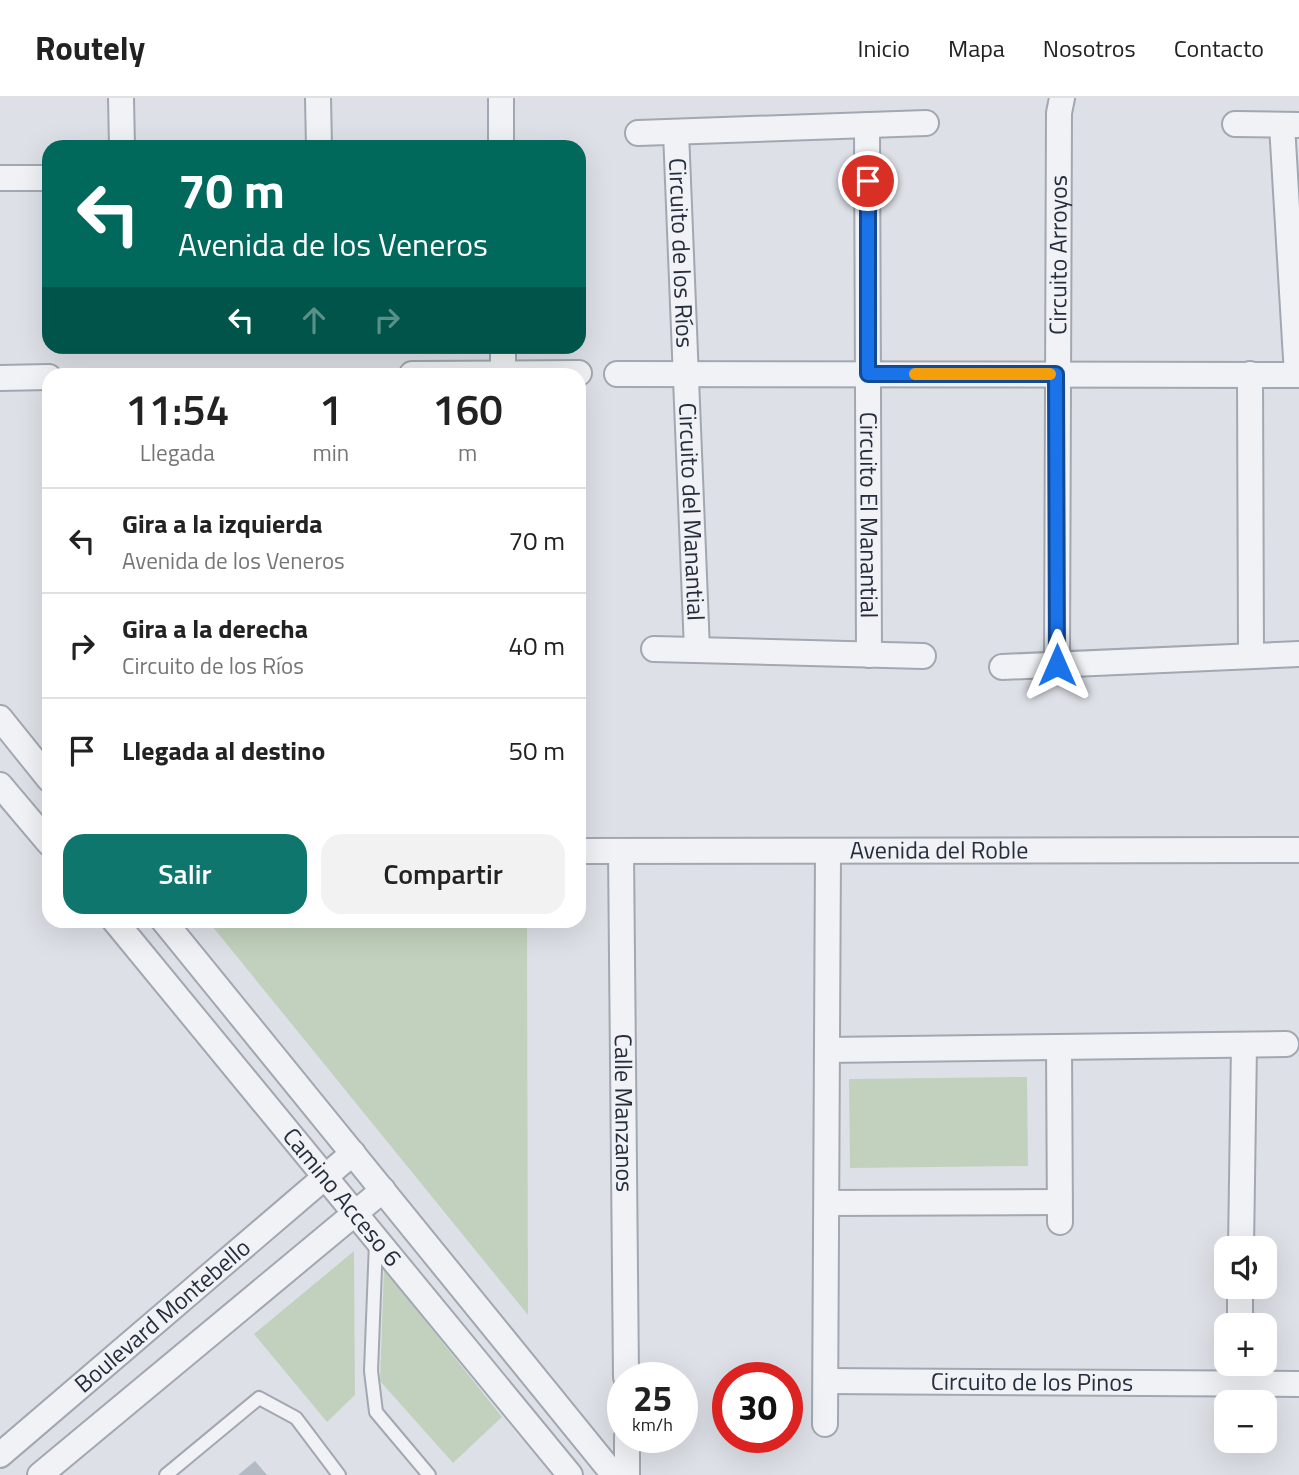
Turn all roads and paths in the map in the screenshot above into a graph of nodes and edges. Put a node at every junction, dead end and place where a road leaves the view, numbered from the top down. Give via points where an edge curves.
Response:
1 (121, 98) edge
2 (318, 98) edge
3 (501, 98) edge
4 (1062, 98) edge
5 (926, 123) dead end
6 (1235, 124) dead end
7 (867, 125) junction
8 (1291, 125) edge
9 (676, 132) junction
10 (639, 133) dead end
11 (122, 140) edge
12 (319, 140) edge
13 (501, 140) edge
14 (0, 178) edge
15 (42, 178) edge
16 (617, 374) dead end
17 (686, 374) junction
18 (868, 374) junction
19 (1056, 374) junction
20 (1250, 374) junction
21 (1298, 375) edge
22 (42, 377) edge
23 (0, 378) edge
24 (654, 649) dead end
25 (697, 650) junction
26 (1299, 654) edge
27 (869, 655) junction
28 (923, 656) dead end
29 (1251, 656) junction
30 (1057, 665) junction
31 (1002, 667) dead end
32 (0, 718) edge
33 (42, 770) edge
34 (0, 785) edge
35 (42, 835) edge
36 (1299, 850) edge
37 (586, 851) edge
38 (621, 851) junction
39 (828, 851) junction
40 (121, 928) edge
41 (170, 928) edge
42 (1286, 1044) dead end
43 (1244, 1045) junction
44 (1059, 1048) junction
45 (827, 1049) junction
46 (353, 1153) junction
47 (323, 1177) junction
48 (383, 1190) junction
49 (827, 1203) junction
50 (354, 1214) junction
51 (1241, 1236) edge
52 (376, 1241) junction
53 (626, 1362) edge
54 (1214, 1373) edge
55 (1255, 1376) edge
56 (826, 1381) junction
57 (1299, 1384) edge
58 (825, 1424) dead end
59 (626, 1453) edge
60 (0, 1455) edge
61 (40, 1475) edge
62 (166, 1475) edge
63 (339, 1475) edge
64 (429, 1475) edge
65 (570, 1475) edge
66 (614, 1475) edge
67 (627, 1475) edge

1 - 11 street
2 - 12 street
3 - 13 street
4 - 19 street, Circuito Arroyos
5 - 7 street, Circuito de los Ríos
6 - 8 street
7 - 9 street, Circuito de los Ríos
7 - 18 street
8 - 21 street
9 - 10 street, Circuito de los Ríos
9 - 17 street, Circuito de los Ríos
14 - 15 street
16 - 17 street
17 - 18 street
17 - 25 street, Circuito del Manantial
18 - 19 street
18 - 27 street, Circuito El Manantial
19 - 20 street
19 - 30 street, Circuito Arroyos
20 - 21 street
20 - 29 street
22 - 23 street
24 - 25 street
25 - 27 street
26 - 29 street
27 - 28 street
29 - 30 street
30 - 31 street
32 - 33 street
34 - 35 street
36 - 39 street, Avenida del Roble
37 - 38 street, Avenida del Roble
38 - 39 street, Avenida del Roble
38 - 53 street, Calle Manzanos
39 - 45 street
40 - 47 street, Camino Acceso 6
41 - 46 street, Camino Acceso 6
42 - 43 street
43 - 44 street
43 - 51 street
44 - 45 street
44 - 49 street via 1060,1212
45 - 49 street
46 - 47 street, Boulevard Montebello
46 - 48 street, Camino Acceso 6
47 - 50 street, Camino Acceso 6
47 - 60 street, Boulevard Montebello
48 - 50 street, Boulevard Montebello
48 - 66 street, Camino Acceso 6
49 - 56 street
50 - 52 street, Camino Acceso 6
50 - 61 street, Boulevard Montebello
52 - 64 lane via 371,1371 376,1412
52 - 65 street, Camino Acceso 6
54 - 56 street, Circuito de los Pinos
55 - 57 street, Circuito de los Pinos
56 - 58 street
59 - 67 street
62 - 63 lane via 259,1398 296,1418

